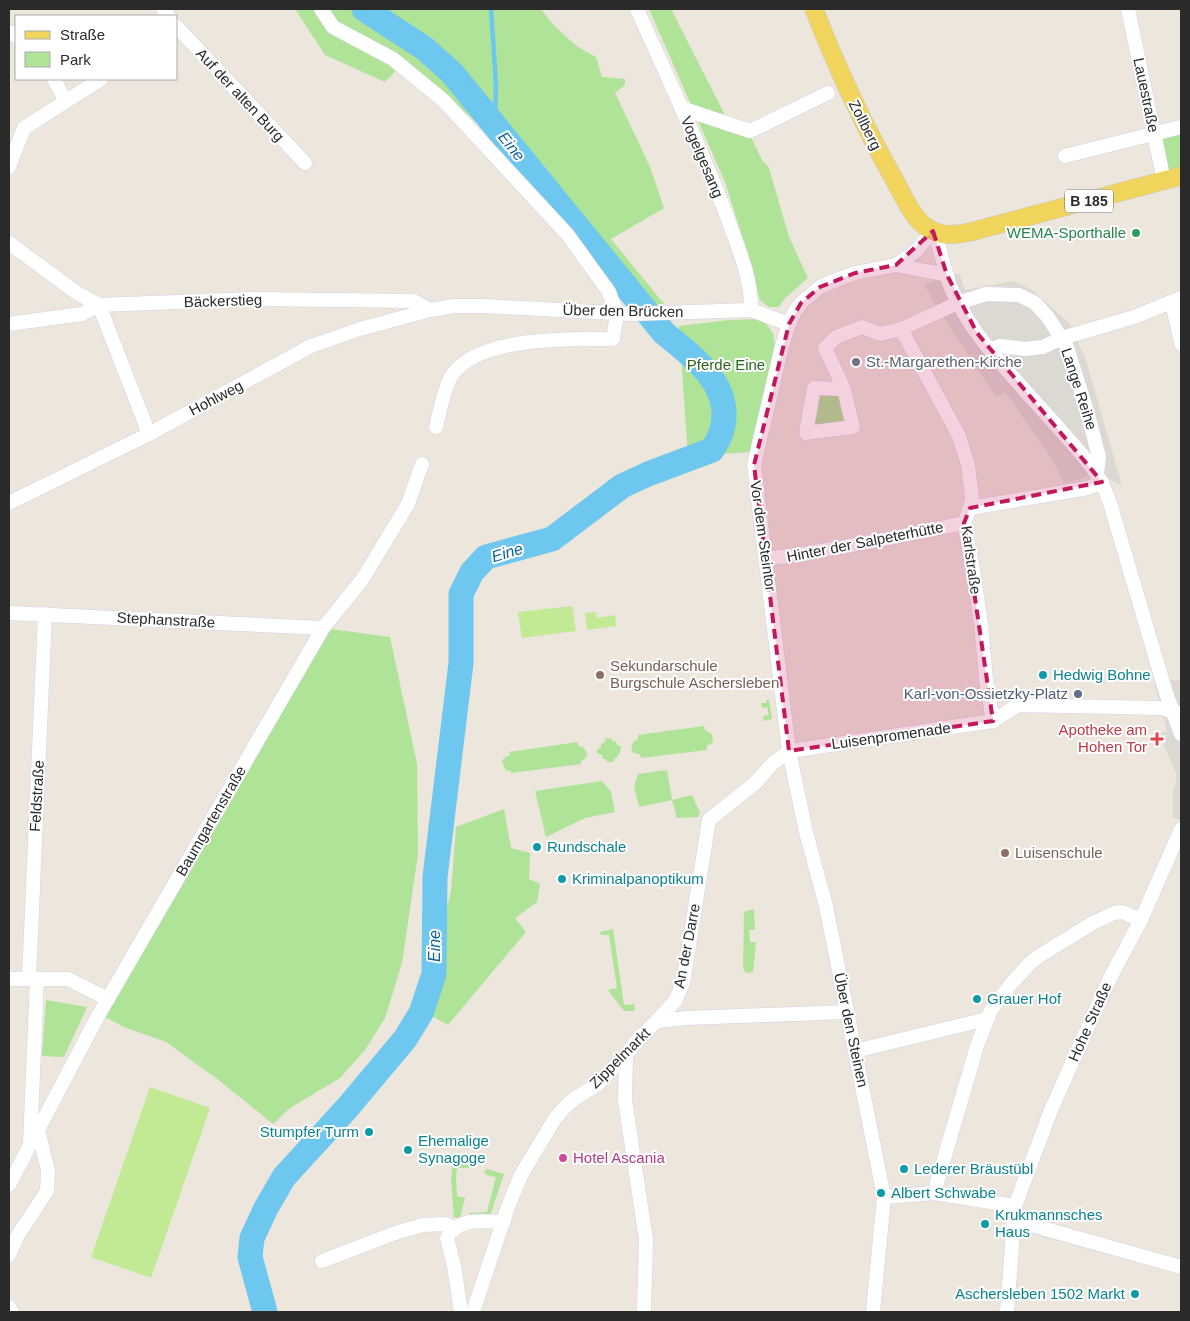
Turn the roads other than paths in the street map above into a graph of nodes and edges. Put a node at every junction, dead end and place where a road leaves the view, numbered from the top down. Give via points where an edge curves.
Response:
1 (321, 9) edge
2 (637, 9) edge
3 (814, 9) edge
4 (1128, 9) edge
5 (178, 30) edge
6 (55, 80) edge
7 (99, 80) edge
8 (828, 93) dead end
9 (66, 102) junction
10 (681, 108) junction
11 (1181, 127) edge
12 (1154, 134) junction
13 (1065, 156) dead end
14 (305, 163) dead end
15 (9, 167) edge
16 (1173, 179) edge
17 (933, 231) junction
18 (9, 243) edge
19 (896, 265) junction
20 (947, 275) junction
21 (1176, 300) edge
22 (958, 303) junction
23 (99, 305) junction
24 (430, 310) junction
25 (752, 310) junction
26 (624, 314) junction
27 (9, 324) edge
28 (789, 324) junction
29 (901, 329) junction
30 (1062, 338) junction
31 (1181, 342) edge
32 (991, 350) junction
33 (844, 389) dead end
34 (436, 427) dead end
35 (149, 434) junction
36 (422, 464) dead end
37 (1100, 478) junction
38 (9, 503) edge
39 (970, 508) junction
40 (964, 523) junction
41 (766, 559) junction
42 (9, 612) edge
43 (45, 614) junction
44 (323, 628) junction
45 (1176, 712) edge
46 (993, 721) junction
47 (1181, 734) edge
48 (789, 751) junction
49 (1181, 829) edge
50 (1140, 920) junction
51 (9, 979) edge
52 (33, 979) junction
53 (108, 999) junction
54 (846, 1012) junction
55 (987, 1019) junction
56 (657, 1021) junction
57 (855, 1051) junction
58 (626, 1055) junction
59 (38, 1131) junction
60 (30, 1143) junction
61 (9, 1185) edge
62 (934, 1193) junction
63 (884, 1197) junction
64 (1015, 1206) junction
65 (1013, 1220) junction
66 (504, 1222) junction
67 (454, 1228) junction
68 (9, 1255) edge
69 (322, 1261) dead end
70 (1181, 1267) edge
71 (9, 1307) edge
72 (12, 1312) edge
73 (461, 1312) edge
74 (473, 1312) edge
75 (644, 1312) edge
76 (873, 1312) edge
77 (1007, 1312) edge

1 - 26 street via 333,27 393,59 444,101 567,234
2 - 10 street, Vogelgesang
3 - 17 main road, Zollberg via 845,84 884,162 920,222
4 - 12 street, Lauestraße
5 - 14 street, Auf der alten Burg
6 - 9 street
7 - 9 street
8 - 10 street via 750,131
9 - 15 street via 24,128
10 - 25 street, Vogelgesang via 716,186 737,244 752,298
11 - 12 street
12 - 13 street
12 - 16 street, Lauestraße
16 - 17 main road, B 185 via 970,232 948,235
17 - 19 street via 916,251
17 - 20 street, Lange Reihe
18 - 23 street via 77,293
19 - 20 street
19 - 28 street, Vor dem Steintor via 855,273 820,287 801,303
20 - 22 street, Lange Reihe
21 - 30 street
21 - 31 street
22 - 29 street
22 - 30 street, Lange Reihe via 986,294 1019,295 1035,303
22 - 32 street, Lange Reihe
23 - 24 street, Bäckerstieg via 255,299 414,301
23 - 27 street via 82,314
23 - 35 street
24 - 26 street, Über den Brücken via 484,306
24 - 35 street, Hohlweg via 311,346
25 - 26 street, Über den Brücken
25 - 28 street, Über den Brücken
26 - 34 street via 613,339 512,344 485,352 462,364 451,376
28 - 41 street, Vor dem Steintor via 754,465
29 - 33 street via 880,334 862,327 836,337 825,348
29 - 39 street, Karlstraße via 959,436 972,487
30 - 32 street via 1043,348 1000,346
30 - 37 street, Lange Reihe via 1087,410 1099,457
32 - 37 street, Lange Reihe
35 - 38 street, Hohlweg
36 - 44 street, Baumgartenstraße via 408,504 362,580
37 - 39 street via 1088,488
37 - 45 street, Lange Reihe
39 - 40 street, Karlstraße
40 - 41 street, Hinter der Salpeterhütte via 890,539
40 - 46 street, Karlstraße
41 - 48 street, Vor dem Steintor
42 - 43 street, Stephanstraße
43 - 44 street, Stephanstraße
43 - 52 street, Feldstraße
44 - 53 street, Baumgartenstraße
45 - 46 street via 1112,706 1018,705
45 - 47 street, Lange Reihe
46 - 48 street, Luisenpromenade
48 - 54 street, Über den Steinen via 826,906
48 - 56 street, An der Darre via 709,820 682,982 675,1001
49 - 50 street, Hohe Straße
50 - 55 street via 1127,913 1114,913 1039,956 1016,978
50 - 64 street, Hohe Straße via 1109,980 1055,1101
51 - 52 street
52 - 53 street via 68,979
52 - 60 street, Feldstraße
53 - 59 street, Baumgartenstraße
54 - 56 street, Zippelmarkt
54 - 57 street, Über den Steinen
55 - 57 street
55 - 62 street
56 - 58 street, Zippelmarkt
57 - 63 street, Über den Steinen
58 - 66 street, Zippelmarkt via 598,1084 574,1099 554,1120 521,1175
58 - 75 street via 625,1100 646,1240
59 - 60 street, Baumgartenstraße
59 - 68 street via 48,1170 47,1191
60 - 61 street, Baumgartenstraße
62 - 63 street
62 - 64 street
63 - 76 street, Über den Steinen
64 - 65 street, Hohe Straße
65 - 70 street
65 - 77 street, Hohe Straße
66 - 67 street via 475,1221
66 - 74 street, Zippelmarkt
67 - 69 street via 445,1224 423,1225
67 - 73 street via 447,1238
71 - 72 street

